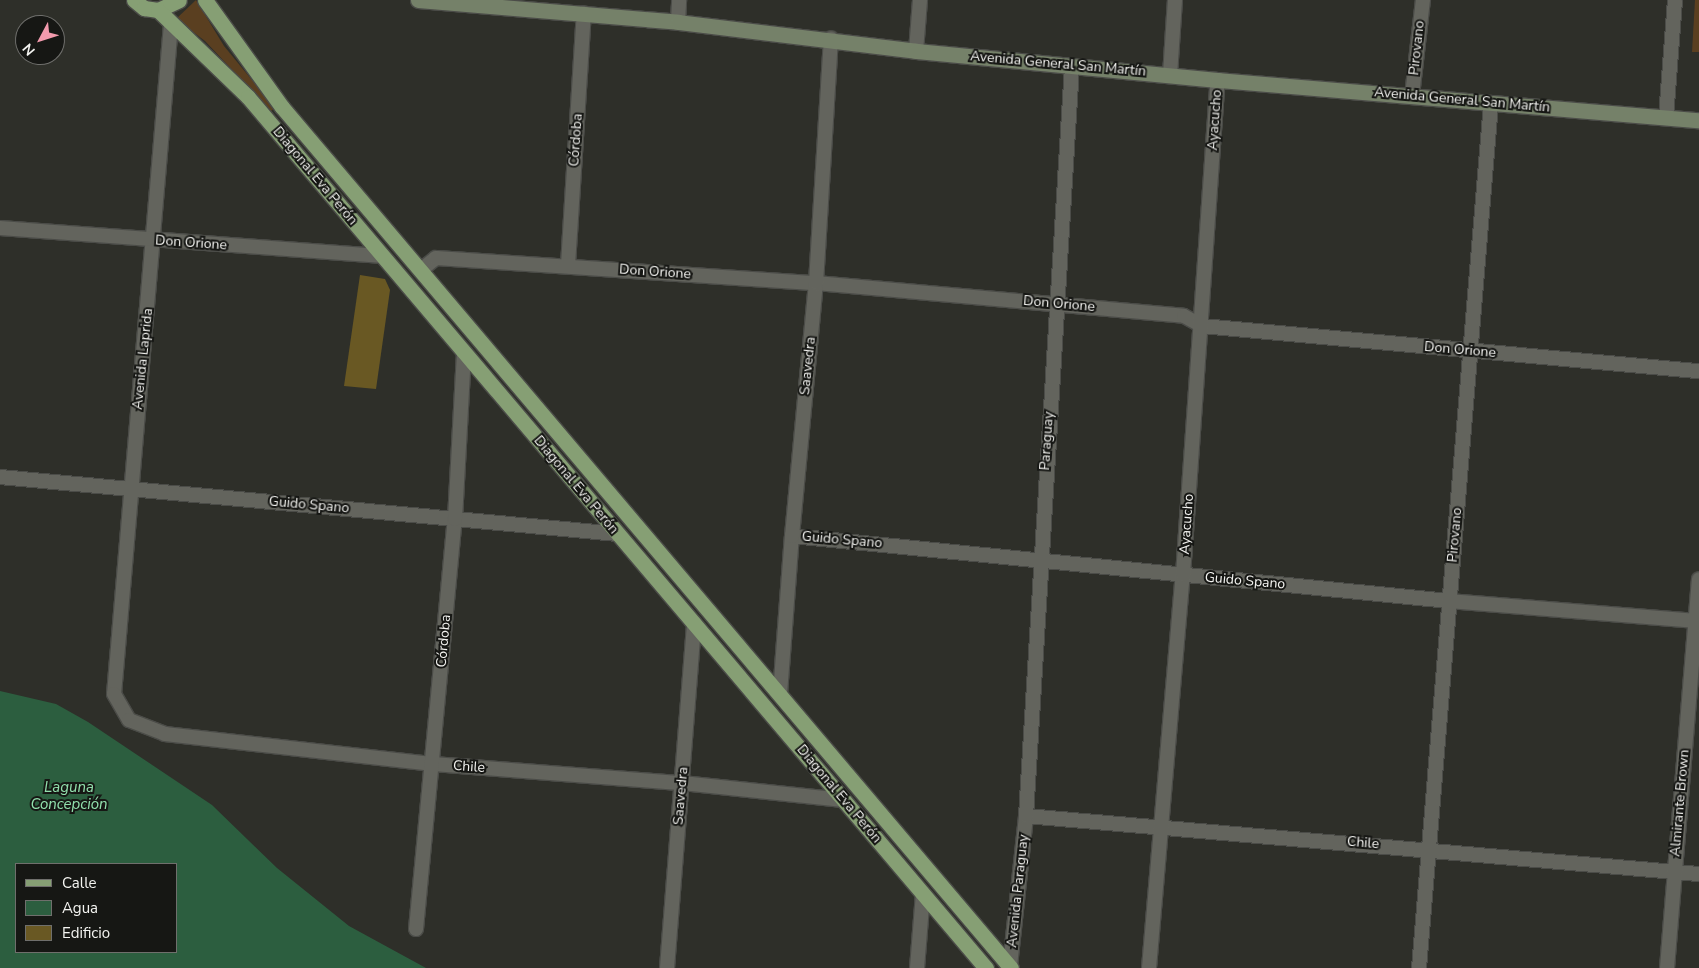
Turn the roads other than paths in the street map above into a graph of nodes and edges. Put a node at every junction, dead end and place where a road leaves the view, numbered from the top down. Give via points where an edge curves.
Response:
1 (179, 0) edge
2 (205, 0) edge
3 (418, 0) edge
4 (425, 0) edge
5 (680, 0) edge
6 (920, 0) edge
7 (1176, 0) edge
8 (1422, 0) edge
9 (1675, 0) edge
10 (133, 1) edge
11 (158, 10) junction
12 (584, 14) junction
13 (678, 22) junction
14 (171, 24) junction
15 (832, 38) junction
16 (916, 51) junction
17 (1072, 66) junction
18 (1170, 75) junction
19 (1218, 80) junction
20 (1412, 96) junction
21 (1491, 103) junction
22 (1666, 117) junction
23 (1699, 120) edge
24 (0, 228) edge
25 (154, 241) junction
26 (383, 256) junction
27 (568, 265) junction
28 (420, 270) junction
29 (816, 283) junction
30 (1056, 304) junction
31 (1202, 326) junction
32 (1471, 351) junction
33 (464, 352) junction
34 (1699, 371) edge
35 (0, 477) edge
36 (130, 488) junction
37 (455, 519) junction
38 (618, 534) junction
39 (792, 536) junction
40 (1040, 561) junction
41 (1183, 575) junction
42 (1699, 579) edge
43 (1449, 600) junction
44 (1697, 621) edge
45 (694, 623) junction
46 (114, 694) joint
47 (780, 694) junction
48 (432, 764) junction
49 (682, 783) junction
50 (843, 800) junction
51 (1026, 816) junction
52 (1160, 825) junction
53 (1429, 849) junction
54 (1675, 871) junction
55 (1699, 874) edge
56 (923, 894) junction
57 (416, 929) dead end
58 (1011, 967) edge
59 (667, 968) edge
60 (917, 968) edge
61 (986, 968) edge
62 (1149, 968) edge
63 (1419, 968) edge
64 (1667, 968) edge

1 - 11 main road
2 - 28 main road, Diagonal Eva Perón via 282,107
3 - 4 street, Avenida General San Martín
4 - 12 street, Avenida General San Martín
5 - 13 street
6 - 16 street
7 - 18 street
8 - 20 street, Pirovano
9 - 22 street
10 - 11 main road
11 - 14 main road, Diagonal Eva Perón
12 - 13 street, Avenida General San Martín
12 - 27 street, Córdoba
13 - 15 street, Avenida General San Martín
14 - 25 street, Avenida Laprida
14 - 26 main road, Diagonal Eva Perón via 198,46 248,97
15 - 16 street, Avenida General San Martín
15 - 29 street, Saavedra
16 - 17 street, Avenida General San Martín
17 - 18 street, Avenida General San Martín
17 - 30 street, Paraguay
18 - 19 street, Avenida General San Martín
19 - 20 street, Avenida General San Martín
19 - 31 street, Ayacucho
20 - 21 street, Avenida General San Martín
21 - 22 street, Avenida General San Martín
21 - 32 street, Pirovano
22 - 23 street, Avenida General San Martín
24 - 25 street, Don Orione
25 - 26 street, Don Orione
25 - 36 street, Avenida Laprida
26 - 33 main road, Diagonal Eva Perón
27 - 28 street, Don Orione via 436,258
27 - 29 street, Don Orione
28 - 47 main road, Diagonal Eva Perón
29 - 30 street, Don Orione
29 - 39 street, Saavedra
30 - 31 street, Don Orione via 1184,316
30 - 40 street, Paraguay
31 - 32 street, Don Orione
31 - 41 street, Ayacucho
32 - 34 street, Don Orione
32 - 43 street, Pirovano
33 - 37 street, Córdoba
33 - 38 main road, Diagonal Eva Perón
35 - 36 street, Guido Spano
36 - 37 street, Guido Spano
36 - 46 street, Avenida Laprida
37 - 38 street, Guido Spano
37 - 48 street, Córdoba
38 - 45 main road, Diagonal Eva Perón
39 - 40 street, Guido Spano via 1008,555
39 - 47 street, Saavedra
40 - 41 street, Guido Spano
40 - 51 street, Paraguay
41 - 43 street, Guido Spano
41 - 52 street, Ayacucho
42 - 44 street, Almirante Brown
43 - 44 street, Guido Spano
43 - 53 street, Pirovano
44 - 54 street, Almirante Brown
45 - 49 street, Saavedra
45 - 50 main road, Diagonal Eva Perón
46 - 48 street, Chile via 129,720 165,734
47 - 58 main road, Diagonal Eva Perón
48 - 49 street, Chile
48 - 57 street, Córdoba
49 - 50 street, Chile
49 - 59 street, Saavedra
50 - 56 main road, Diagonal Eva Perón
51 - 52 street, Chile
51 - 58 street, Avenida Paraguay
52 - 53 street, Chile
52 - 62 street, Ayacucho
53 - 54 street, Chile
53 - 63 street, Pirovano
54 - 55 street, Chile
54 - 64 street, Almirante Brown
56 - 60 street
56 - 61 main road, Diagonal Eva Perón

